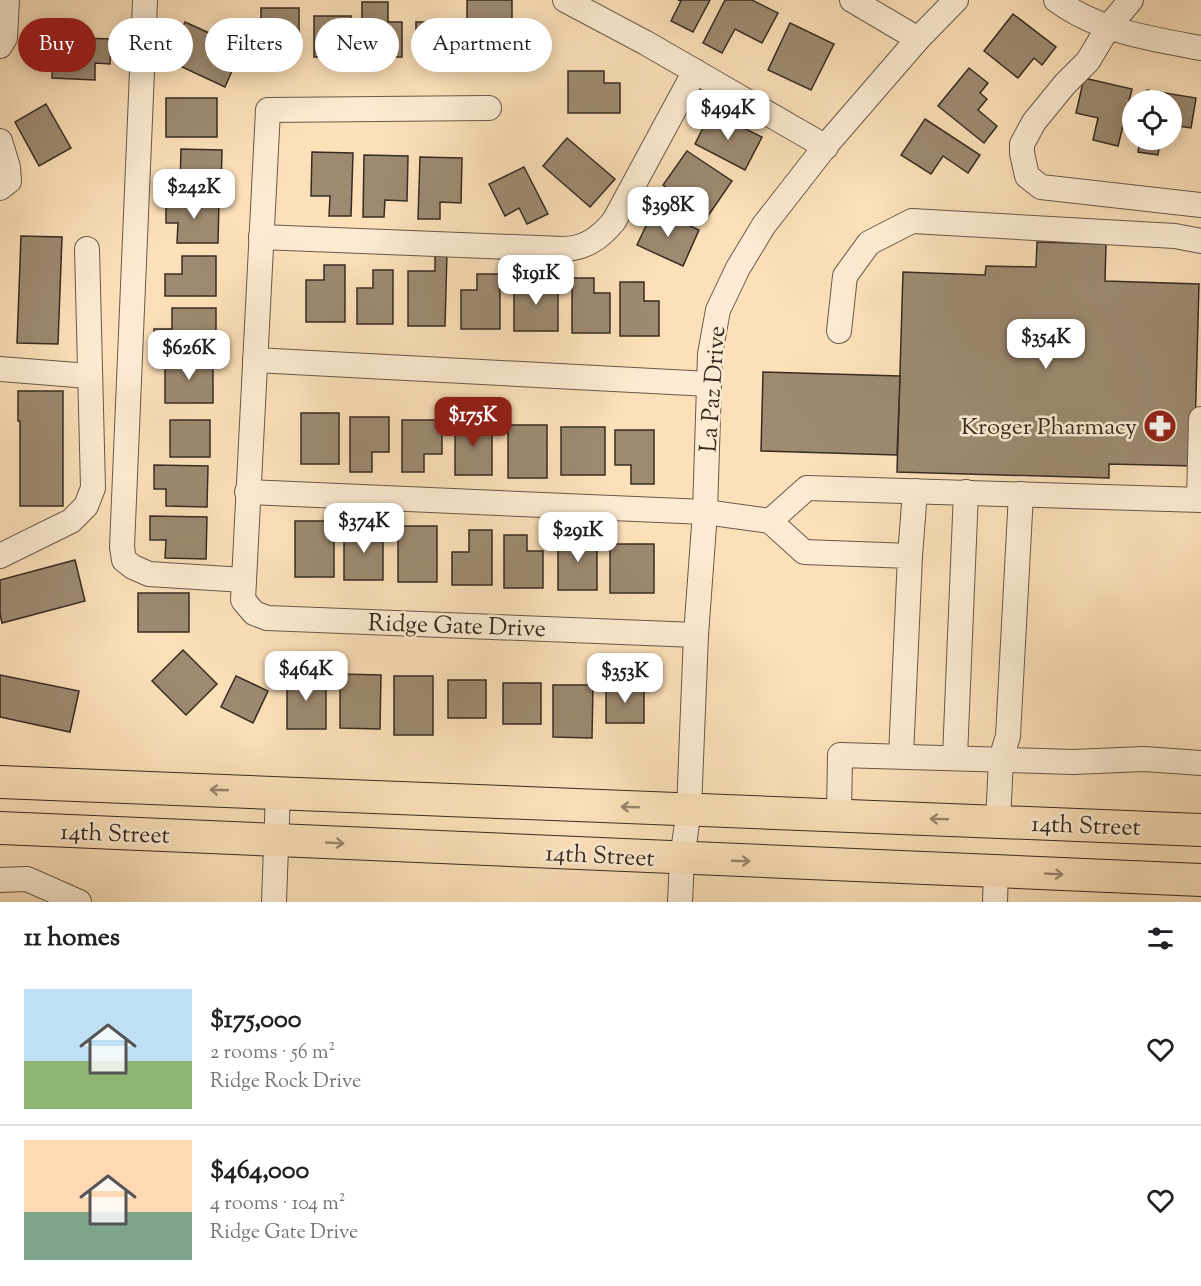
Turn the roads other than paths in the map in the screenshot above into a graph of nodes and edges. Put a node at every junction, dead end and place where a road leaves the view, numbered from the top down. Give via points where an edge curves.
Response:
1 (7, 0) edge
2 (145, 0) edge
3 (565, 0) edge
4 (852, 0) edge
5 (956, 0) edge
6 (1056, 0) edge
7 (1131, 0) edge
8 (1109, 26) junction
9 (918, 39) junction
10 (0, 46) edge
11 (1201, 48) edge
12 (695, 71) junction
13 (489, 108) dead end
14 (0, 141) edge
15 (826, 147) junction
16 (0, 189) edge
17 (1201, 205) edge
18 (261, 237) junction
19 (1201, 241) edge
20 (87, 249) dead end
21 (839, 331) dead end
22 (255, 360) junction
23 (0, 369) edge
24 (89, 376) junction
25 (709, 384) junction
26 (1201, 419) edge
27 (915, 491) junction
28 (248, 492) junction
29 (966, 492) junction
30 (1021, 494) junction
31 (1200, 500) edge
32 (705, 512) junction
33 (770, 520) junction
34 (0, 555) edge
35 (910, 556) junction
36 (244, 580) junction
37 (696, 635) junction
38 (901, 756) junction
39 (955, 758) junction
40 (1001, 759) junction
41 (1201, 762) edge
42 (0, 782) edge
43 (278, 792) junction
44 (689, 809) junction
45 (839, 815) junction
46 (998, 822) junction
47 (0, 828) edge
48 (1201, 830) edge
49 (277, 840) junction
50 (682, 859) junction
51 (996, 871) junction
52 (0, 880) edge
53 (1201, 880) edge
54 (79, 902) edge
55 (274, 902) edge
56 (680, 902) edge
57 (995, 902) edge

1 - 10 street via 6,38
2 - 36 street via 124,560 149,574
3 - 12 street
4 - 9 street
5 - 9 street, La Paz Drive
6 - 8 street
7 - 8 street
8 - 11 street via 1136,36
8 - 17 street via 1088,61 1034,122 1022,144 1027,176 1041,187
9 - 15 street, La Paz Drive
12 - 15 street
12 - 18 street via 614,221 583,246 562,249
13 - 18 street via 268,110
14 - 16 street via 9,181
15 - 25 street, La Paz Drive via 764,225 738,268 718,310
18 - 22 street
19 - 21 street via 1176,236 912,221 869,243 845,276
20 - 24 street
22 - 25 street
22 - 28 street
23 - 24 street
24 - 34 street via 93,488 86,506 71,520
25 - 32 street, La Paz Drive
26 - 31 street
27 - 29 street
27 - 33 street via 807,488
27 - 35 street
28 - 32 street
28 - 36 street
29 - 30 street
29 - 39 street
30 - 31 street
30 - 40 street via 1008,736
32 - 33 street
32 - 37 street, La Paz Drive
33 - 35 street via 804,552
35 - 38 street
36 - 37 street, Ridge Gate Drive via 243,600 254,613 267,618
37 - 44 street, La Paz Drive
38 - 39 street
38 - 45 street via 840,755
39 - 40 street
40 - 41 street
40 - 46 street
43 -> 42 main road, 14th Street
44 -> 43 main road, 14th Street
43 - 49 street
44 - 45 main road, 14th Street
44 - 50 street, La Paz Drive
46 -> 45 main road, 14th Street
46 - 48 main road, 14th Street
46 - 51 main road
47 - 49 main road, 14th Street
49 -> 50 main road, 14th Street
49 - 55 street
50 -> 51 main road, 14th Street
50 - 56 street, La Paz Drive
51 -> 53 main road, 14th Street
51 - 57 street
52 - 54 street via 27,879

